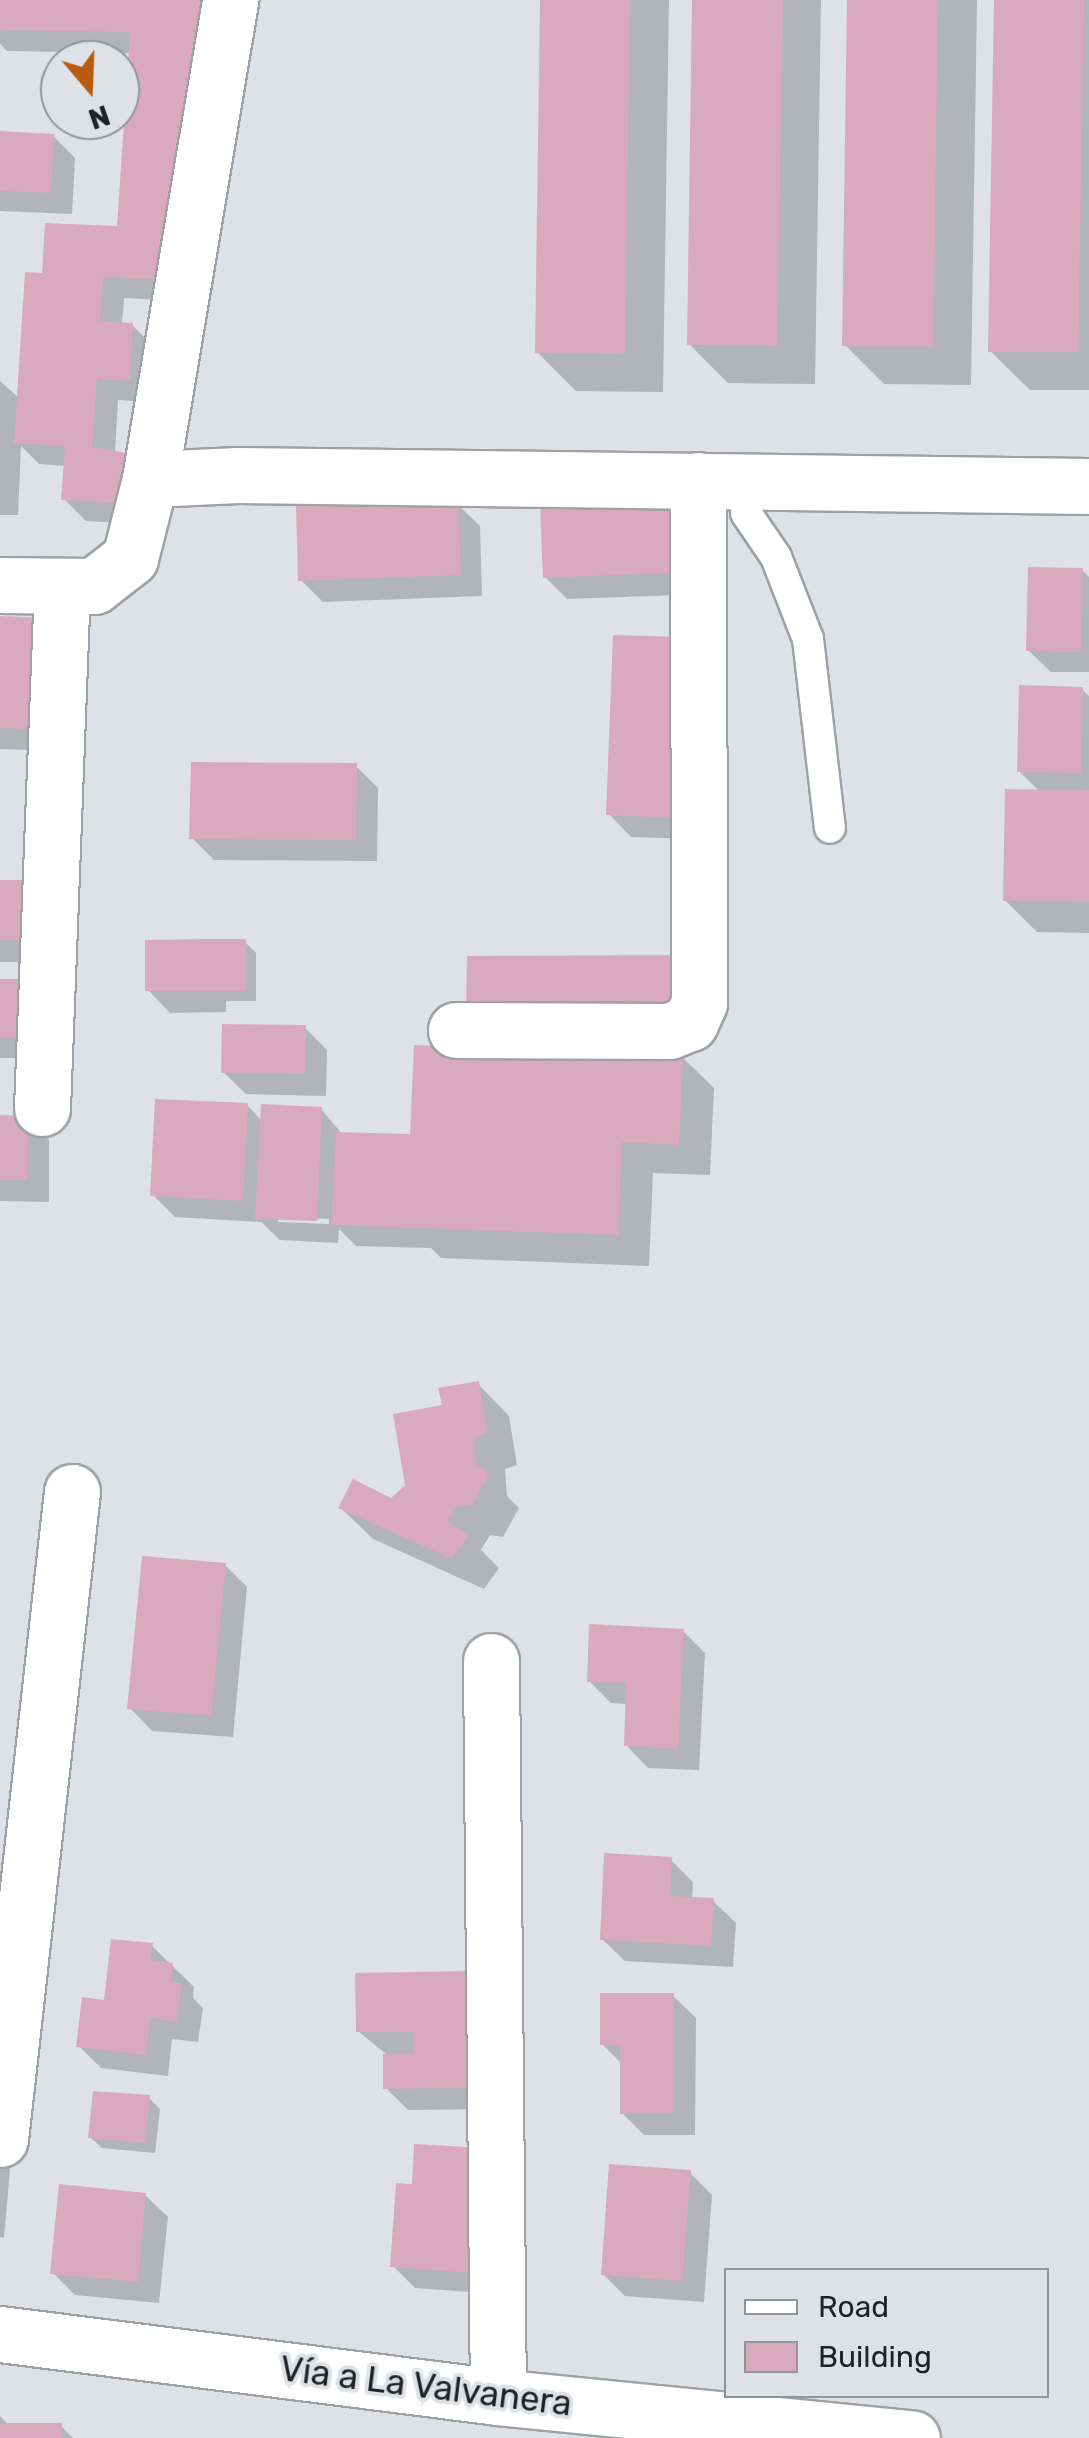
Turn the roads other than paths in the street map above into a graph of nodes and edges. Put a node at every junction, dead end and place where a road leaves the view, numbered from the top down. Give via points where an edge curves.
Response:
1 (230, 0) edge
2 (150, 479) junction
3 (1089, 486) edge
4 (721, 492) junction
5 (0, 585) edge
6 (62, 586) junction
7 (830, 828) dead end
8 (456, 1030) dead end
9 (42, 1108) dead end
10 (72, 1492) dead end
11 (491, 1661) dead end
12 (0, 2138) edge
13 (0, 2334) edge
14 (498, 2396) junction
15 (766, 2431) edge
16 (912, 2438) edge

1 - 2 street
2 - 4 street
2 - 6 street via 122,567 94,586
3 - 4 street
4 - 7 lane via 776,556 808,639
4 - 8 street via 699,1003 690,1023 669,1031
5 - 6 street
6 - 9 street
10 - 12 street
11 - 14 street
13 - 14 street, Vía a La Valvanera
14 - 15 street, Vía a La Valvanera
15 - 16 street, Vía a La Valvanera

